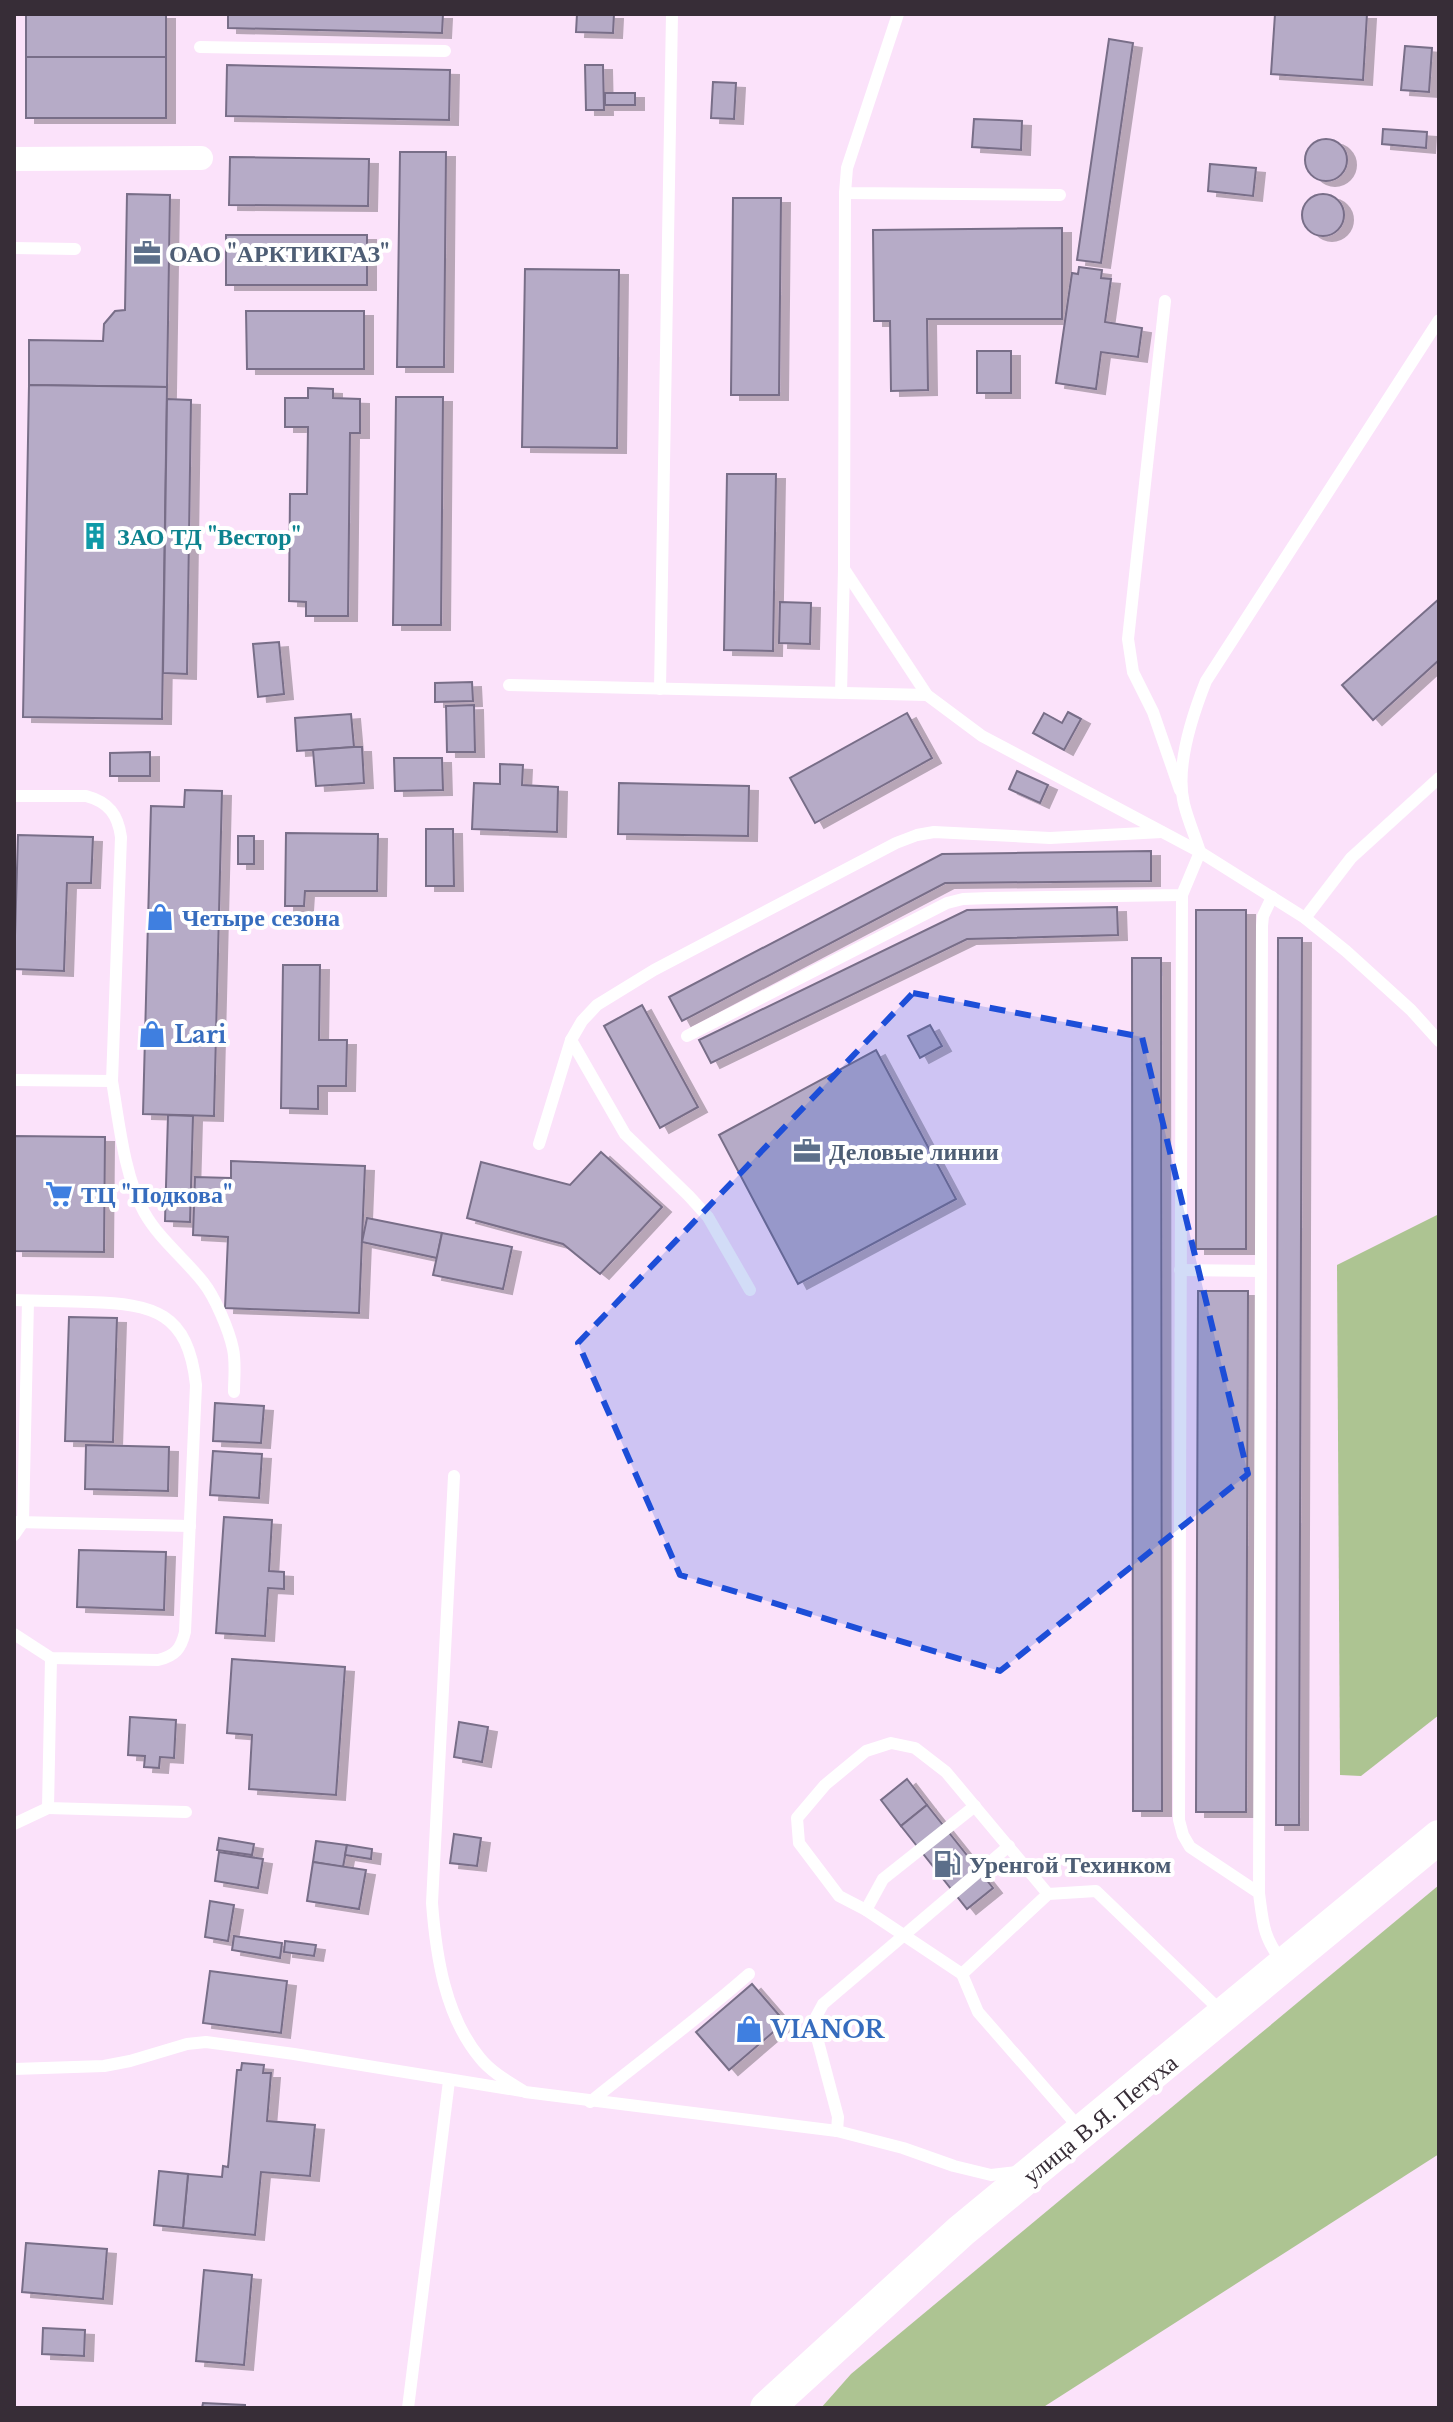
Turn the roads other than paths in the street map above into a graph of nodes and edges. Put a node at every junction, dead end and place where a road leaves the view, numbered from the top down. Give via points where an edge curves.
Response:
1 (672, 14) edge
2 (898, 14) edge
3 (200, 47) dead end
4 (445, 51) dead end
5 (201, 158) dead end
6 (14, 159) edge
7 (845, 193) junction
8 (1060, 195) dead end
9 (14, 248) edge
10 (75, 249) dead end
11 (1165, 301) dead end
12 (1439, 320) edge
13 (844, 569) junction
14 (509, 685) dead end
15 (660, 689) junction
16 (841, 693) junction
17 (927, 695) junction
18 (1439, 778) edge
19 (14, 796) edge
20 (1183, 801) junction
21 (1164, 832) junction
22 (1200, 852) junction
23 (1182, 895) junction
24 (1272, 897) junction
25 (1305, 918) junction
26 (687, 1036) dead end
27 (571, 1040) junction
28 (1439, 1041) edge
29 (14, 1080) edge
30 (112, 1081) junction
31 (539, 1144) dead end
32 (1180, 1270) junction
33 (1261, 1271) junction
34 (750, 1290) dead end
35 (14, 1300) edge
36 (28, 1301) junction
37 (234, 1392) dead end
38 (454, 1476) dead end
39 (19, 1522) edge
40 (190, 1526) junction
41 (14, 1535) edge
42 (14, 1634) edge
43 (51, 1658) junction
44 (975, 1806) junction
45 (48, 1808) junction
46 (186, 1812) dead end
47 (14, 1824) edge
48 (1439, 1837) edge
49 (1009, 1846) junction
50 (1259, 1893) junction
51 (1048, 1894) junction
52 (866, 1910) junction
53 (906, 1935) junction
54 (1285, 1966) junction
55 (749, 1974) dead end
56 (962, 1974) junction
57 (1226, 2016) junction
58 (14, 2069) edge
59 (449, 2081) junction
60 (525, 2092) junction
61 (590, 2102) junction
62 (837, 2131) junction
63 (1084, 2133) junction
64 (1037, 2171) junction
65 (408, 2408) edge
66 (767, 2408) edge

1 - 15 lane
2 - 7 lane via 847,168
3 - 4 lane
5 - 6 street
7 - 8 lane
7 - 13 lane
9 - 10 lane
11 - 20 lane via 1128,639 1133,672 1153,712
12 - 20 lane via 1206,681 1186,747
13 - 16 lane
13 - 17 lane
14 - 15 lane
15 - 16 lane
16 - 17 lane
17 - 21 lane via 982,736
18 - 25 lane via 1351,858
19 - 30 lane via 86,796 107,805 119,824
20 - 22 lane
21 - 22 lane
21 - 27 lane via 1050,838 917,835 654,970 597,1005
22 - 23 lane
22 - 24 lane
23 - 26 lane via 947,903
23 - 32 lane
24 - 25 lane
24 - 33 lane via 1262,926
25 - 28 lane
27 - 31 lane
27 - 34 lane via 625,1134 708,1217
29 - 30 lane
30 - 37 lane via 134,1187 159,1234 214,1301 232,1347
32 - 33 lane
32 - 50 lane via 1179,1820 1190,1847
33 - 50 lane
35 - 36 lane
36 - 39 lane
36 - 40 lane via 149,1307 185,1339 196,1385
38 - 60 lane via 434,1938 439,1967 466,2037 480,2059
39 - 40 lane
39 - 41 lane
40 - 43 lane via 185,1632 170,1657
42 - 43 lane
43 - 45 lane
44 - 49 lane
44 - 52 lane via 883,1879
44 - 52 lane via 946,1772 915,1748 891,1743 866,1751 825,1785 797,1818 799,1843 839,1896
45 - 46 lane
45 - 47 lane
48 - 54 street, улица В.Я. Петуха
49 - 51 lane
49 - 53 lane
50 - 54 lane via 1268,1944
51 - 56 lane
51 - 57 lane via 1096,1891
52 - 53 lane
53 - 56 lane
53 - 62 lane via 823,2004 816,2017
54 - 57 street, улица В.Я. Петуха
55 - 61 lane
56 - 63 lane via 978,2012
57 - 63 street, улица В.Я. Петуха
58 - 59 lane via 104,2066 206,2042
59 - 60 lane
59 - 65 lane
60 - 61 lane
61 - 62 lane
62 - 64 lane via 991,2175
63 - 64 street, улица В.Я. Петуха
64 - 66 street, улица В.Я. Петуха via 961,2231

